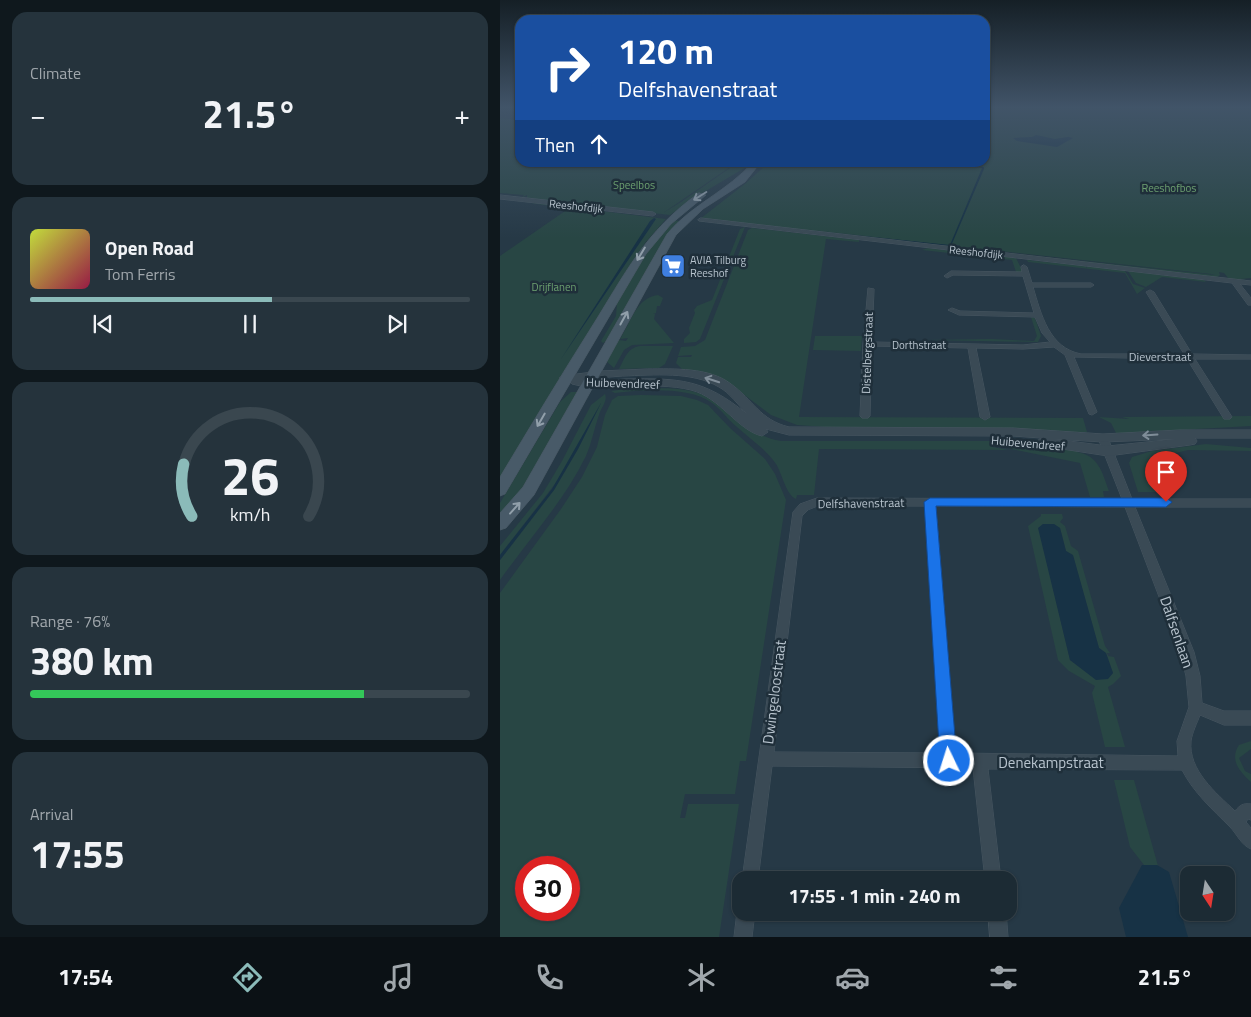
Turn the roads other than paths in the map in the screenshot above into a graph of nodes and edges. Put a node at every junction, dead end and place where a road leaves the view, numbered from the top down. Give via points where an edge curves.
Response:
1 (749, 167) edge
2 (754, 167) edge
3 (500, 197) edge
4 (653, 214) dead end
5 (701, 220) dead end
6 (947, 276) dead end
7 (1234, 281) junction
8 (1251, 283) edge
9 (1028, 285) junction
10 (1091, 285) dead end
11 (870, 289) dead end
12 (1150, 292) dead end
13 (1251, 303) edge
14 (952, 310) dead end
15 (1038, 314) junction
16 (587, 343) junction
17 (610, 344) junction
18 (868, 344) junction
19 (1056, 344) junction
20 (971, 345) junction
21 (1069, 354) junction
22 (1190, 356) junction
23 (1251, 356) edge
24 (565, 378) junction
25 (590, 379) junction
26 (1092, 412) dead end
27 (865, 416) dead end
28 (985, 417) dead end
29 (1227, 417) dead end
30 (1251, 434) edge
31 (1251, 439) edge
32 (1105, 444) junction
33 (500, 490) edge
34 (930, 502) junction
35 (1128, 502) junction
36 (1251, 503) edge
37 (804, 507) joint
38 (500, 524) edge
39 (1196, 707) junction
40 (1251, 718) edge
41 (765, 759) junction
42 (949, 761) junction
43 (980, 762) junction
44 (1186, 763) junction
45 (1251, 812) edge
46 (1236, 822) junction
47 (1251, 841) edge
48 (751, 871) edge
49 (992, 871) edge
50 (745, 921) edge
51 (998, 921) edge
52 (743, 937) edge
53 (999, 937) edge

1 -> 16 main road via 691,201 660,228
17 -> 2 main road via 672,234 700,207 742,180
3 - 4 street, Reeshofdijk
5 - 7 street, Reeshofdijk
6 - 9 street via 1024,271
7 - 8 street, Reeshofdijk
7 - 13 street
9 - 10 street
9 - 15 street
11 - 18 street, Distelbergstraat
12 - 22 street
14 - 15 street via 959,313
15 - 19 street
16 - 17 main road
16 - 24 main road
17 - 25 main road
18 - 20 street, Dorthstraat
18 - 27 street, Distelbergstraat
19 - 20 street, Dorthstraat via 1023,347
19 - 21 street
20 - 28 street
21 - 22 street, Dieverstraat
21 - 26 street
22 - 23 street, Dieverstraat
22 - 29 street
24 - 25 street, Huibevendreef
24 -> 33 main road
25 - 32 street, Huibevendreef via 686,385 704,390 762,432 785,438
38 -> 25 main road via 530,491
30 -> 32 street, Huibevendreef via 1180,434
31 - 32 street, Huibevendreef via 1189,441 1128,450
32 - 35 street, Dalfsenlaan
34 - 35 street, Delfshavenstraat
34 - 37 street, Delfshavenstraat via 817,502
34 - 42 street
35 - 36 street, Delfshavenstraat
35 - 39 street, Dalfsenlaan via 1187,652
37 - 41 street, Dwingeloostraat via 797,515
39 - 40 street via 1224,718
39 - 44 street, Dalfsenlaan via 1184,741
41 - 42 street, Denekampstraat
41 - 48 street, Dwingeloostraat
42 - 43 street, Denekampstraat
43 - 44 street, Denekampstraat
43 - 49 street
44 - 46 street, Dalfsenlaan via 1195,780
45 - 46 street via 1245,812
46 - 47 street, Dalfsenlaan
50 - 52 street
51 - 53 street

